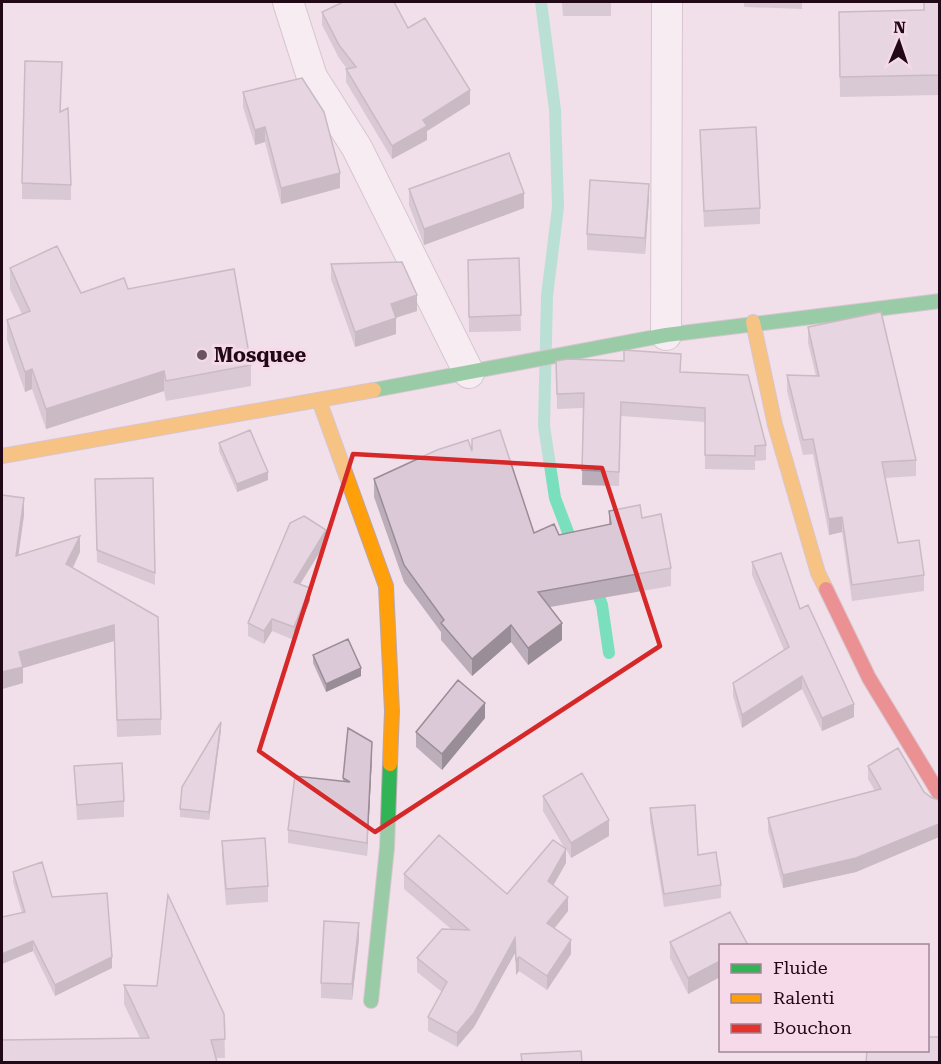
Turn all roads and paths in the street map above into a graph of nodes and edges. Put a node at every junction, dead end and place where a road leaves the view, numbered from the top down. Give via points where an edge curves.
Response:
1 (288, 2) edge
2 (667, 2) edge
3 (939, 301) edge
4 (753, 322) junction
5 (666, 335) junction
6 (469, 373) junction
7 (319, 400) junction
8 (2, 456) edge
9 (939, 795) edge
10 (371, 1001) dead end

1 - 6 street via 312,78 357,148
2 - 5 street
3 - 4 street
4 - 5 street
4 - 9 street via 775,425 818,573 869,678
5 - 6 street
6 - 7 street
7 - 8 street
7 - 10 street via 386,586 392,711 387,848

